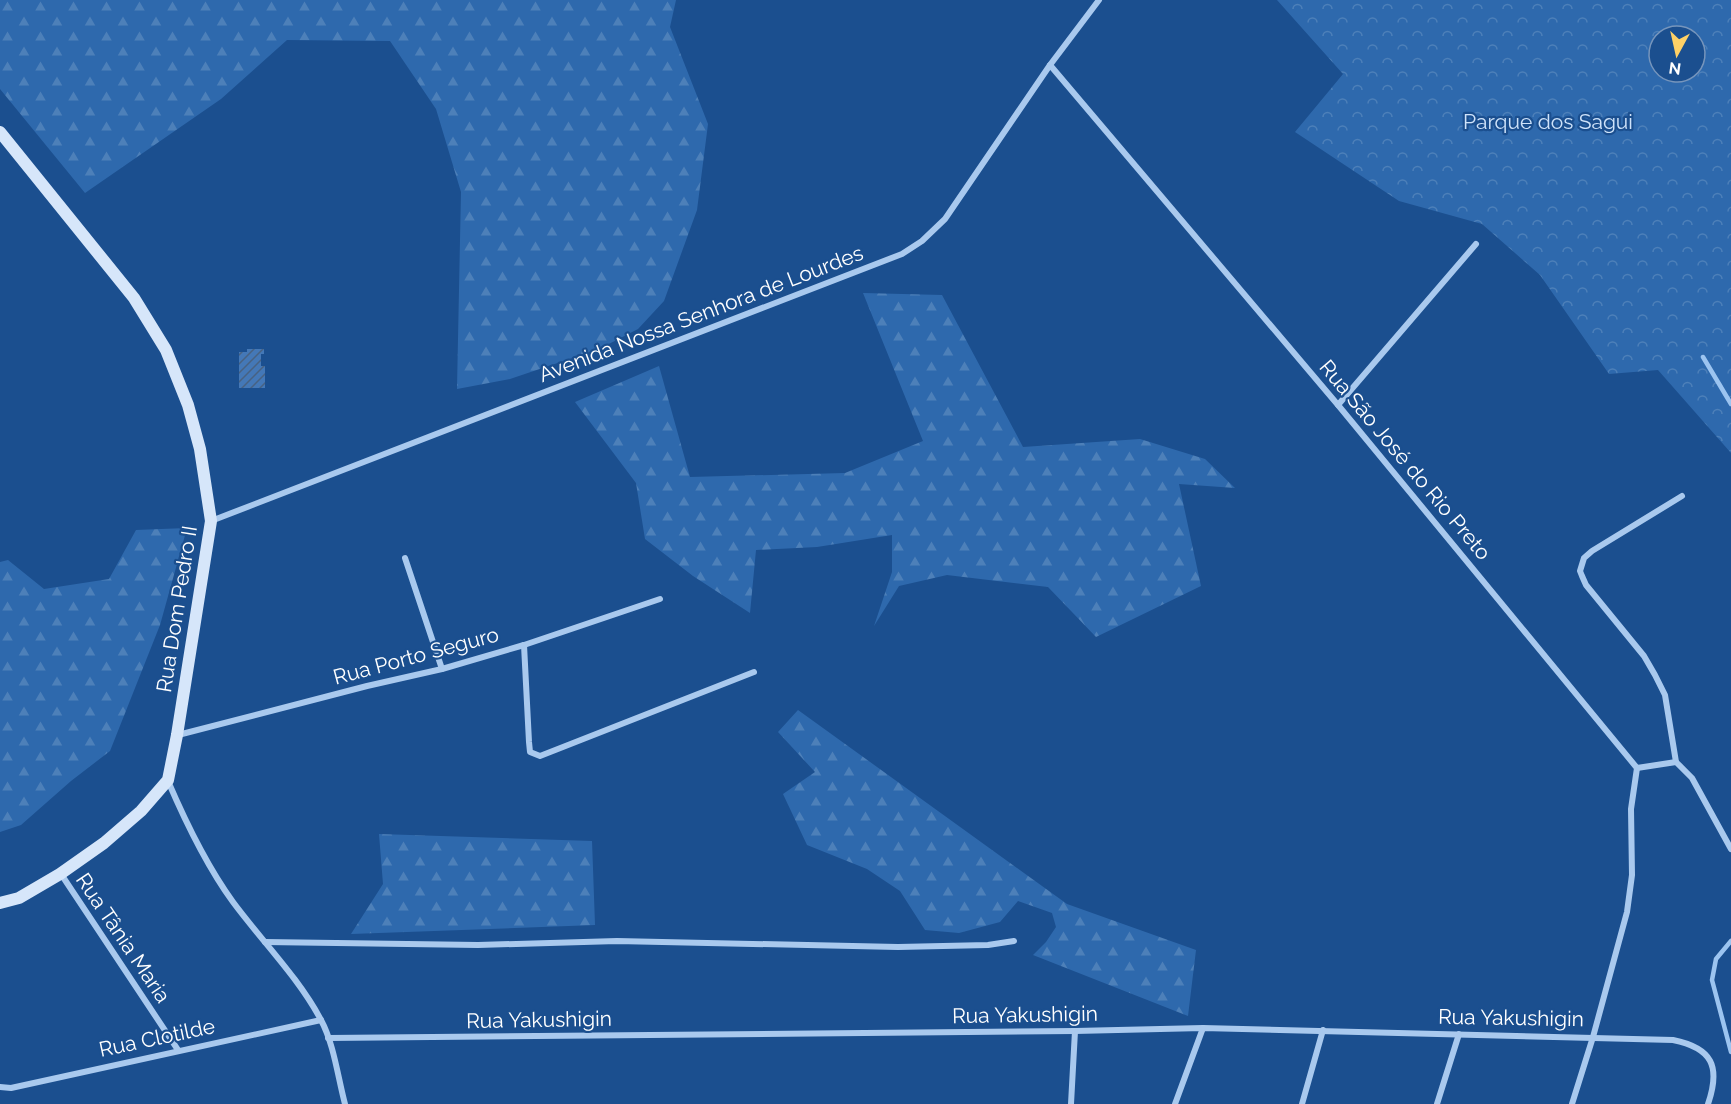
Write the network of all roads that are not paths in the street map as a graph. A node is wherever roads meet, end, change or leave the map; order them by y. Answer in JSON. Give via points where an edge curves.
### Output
{"nodes":[{"id":1,"x":1099,"y":0,"type":"edge"},
{"id":2,"x":1050,"y":65,"type":"junction"},
{"id":3,"x":0,"y":132,"type":"edge"},
{"id":4,"x":1476,"y":244,"type":"dead end"},
{"id":5,"x":1338,"y":405,"type":"junction"},
{"id":6,"x":1682,"y":496,"type":"dead end"},
{"id":7,"x":211,"y":521,"type":"junction"},
{"id":8,"x":405,"y":558,"type":"dead end"},
{"id":9,"x":660,"y":599,"type":"dead end"},
{"id":10,"x":524,"y":645,"type":"junction"},
{"id":11,"x":442,"y":669,"type":"junction"},
{"id":12,"x":754,"y":672,"type":"dead end"},
{"id":13,"x":177,"y":735,"type":"junction"},
{"id":14,"x":1676,"y":762,"type":"junction"},
{"id":15,"x":1637,"y":768,"type":"junction"},
{"id":16,"x":168,"y":780,"type":"junction"},
{"id":17,"x":1731,"y":849,"type":"edge"},
{"id":18,"x":60,"y":873,"type":"junction"},
{"id":19,"x":0,"y":903,"type":"edge"},
{"id":20,"x":1014,"y":941,"type":"dead end"},
{"id":21,"x":265,"y":942,"type":"junction"},
{"id":22,"x":321,"y":1020,"type":"junction"},
{"id":23,"x":1203,"y":1028,"type":"junction"},
{"id":24,"x":1323,"y":1030,"type":"junction"},
{"id":25,"x":1075,"y":1031,"type":"junction"},
{"id":26,"x":1459,"y":1034,"type":"junction"},
{"id":27,"x":1593,"y":1037,"type":"junction"},
{"id":28,"x":328,"y":1038,"type":"junction"},
{"id":29,"x":178,"y":1050,"type":"junction"},
{"id":30,"x":0,"y":1087,"type":"edge"},
{"id":31,"x":345,"y":1104,"type":"edge"},
{"id":32,"x":1071,"y":1104,"type":"edge"},
{"id":33,"x":1176,"y":1104,"type":"edge"},
{"id":34,"x":1302,"y":1104,"type":"edge"},
{"id":35,"x":1437,"y":1104,"type":"edge"},
{"id":36,"x":1572,"y":1104,"type":"edge"},
{"id":37,"x":1708,"y":1104,"type":"edge"}],
"edges":[{"from":1,"to":2,"type":"street","name":"Avenida Nossa Senhora de Lourdes"},
{"from":2,"to":5,"type":"street","name":"Rua São José do Rio Preto"},
{"from":2,"to":7,"type":"street","name":"Avenida Nossa Senhora de Lourdes","via":[[945,219],[902,254]]},
{"from":3,"to":7,"type":"street","name":"Rua Dom Pedro II","via":[[134,298],[166,350],[197,438]]},
{"from":4,"to":5,"type":"street"},
{"from":5,"to":15,"type":"street","name":"Rua São José do Rio Preto"},
{"from":6,"to":14,"type":"street","via":[[1592,551],[1584,558],[1580,571],[1586,585],[1655,675],[1665,695]]},
{"from":7,"to":13,"type":"street","name":"Rua Dom Pedro II"},
{"from":8,"to":11,"type":"street"},
{"from":9,"to":10,"type":"street","name":"Rua Porto Seguro"},
{"from":10,"to":11,"type":"street","name":"Rua Porto Seguro"},
{"from":10,"to":12,"type":"street","via":[[529,742],[534,755],[546,754]]},
{"from":11,"to":13,"type":"street","name":"Rua Porto Seguro"},
{"from":13,"to":16,"type":"street","name":"Rua Dom Pedro II"},
{"from":14,"to":15,"type":"street"},
{"from":14,"to":17,"type":"street","via":[[1692,778]]},
{"from":15,"to":27,"type":"street","via":[[1631,809],[1632,875],[1627,912]]},
{"from":16,"to":18,"type":"street","via":[[141,811],[104,843]]},
{"from":16,"to":21,"type":"street","via":[[188,829],[232,900]]},
{"from":18,"to":19,"type":"street","via":[[19,898]]},
{"from":18,"to":29,"type":"street","name":"Rua Tânia Maria"},
{"from":20,"to":21,"type":"street","via":[[898,947],[617,941],[478,945]]},
{"from":21,"to":22,"type":"street"},
{"from":22,"to":28,"type":"street"},
{"from":22,"to":29,"type":"street","name":"Rua Clotilde"},
{"from":23,"to":24,"type":"street","name":"Rua Yakushigin"},
{"from":23,"to":25,"type":"street","name":"Rua Yakushigin"},
{"from":23,"to":33,"type":"street"},
{"from":24,"to":26,"type":"street","name":"Rua Yakushigin"},
{"from":24,"to":34,"type":"street"},
{"from":25,"to":28,"type":"street","name":"Rua Yakushigin"},
{"from":25,"to":32,"type":"street"},
{"from":26,"to":27,"type":"street","name":"Rua Yakushigin"},
{"from":26,"to":35,"type":"street"},
{"from":27,"to":36,"type":"street"},
{"from":27,"to":37,"type":"street","name":"Rua Yakushigin","via":[[1673,1040],[1702,1050],[1713,1064]]},
{"from":28,"to":31,"type":"street"},
{"from":29,"to":30,"type":"street","name":"Rua Clotilde","via":[[11,1088]]}]}
